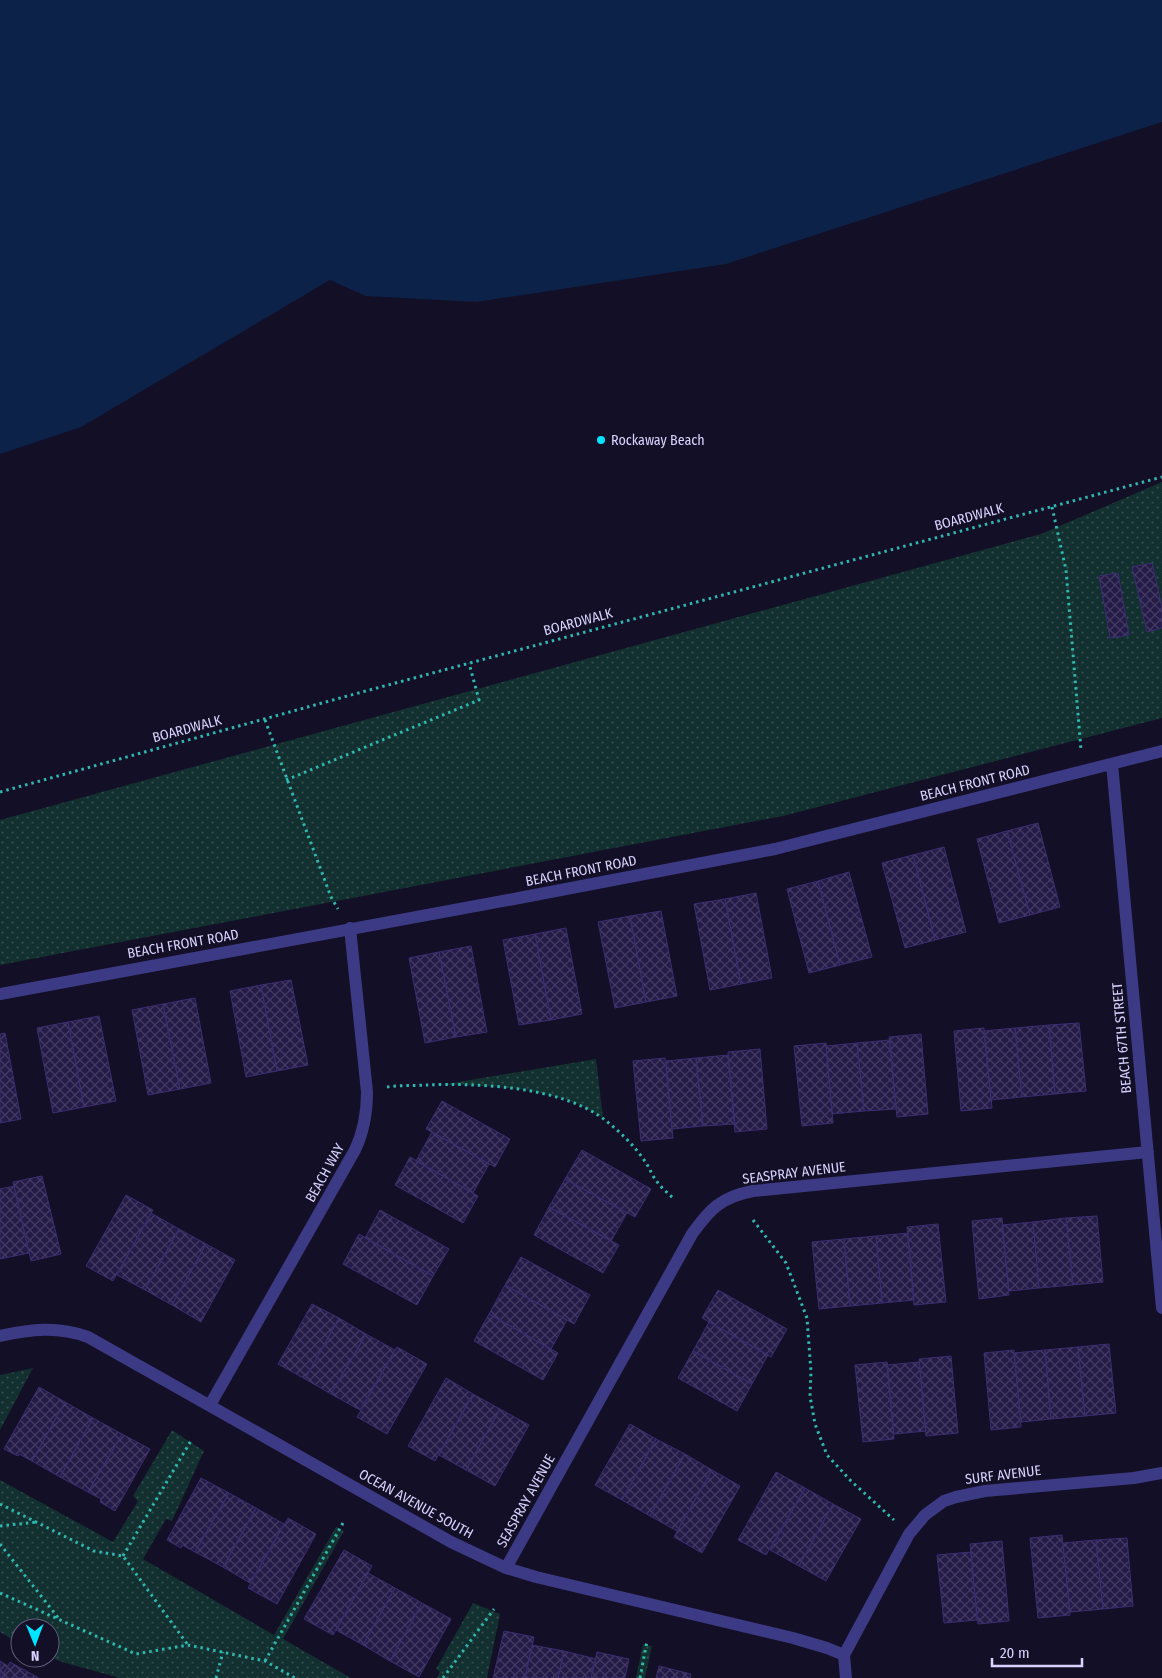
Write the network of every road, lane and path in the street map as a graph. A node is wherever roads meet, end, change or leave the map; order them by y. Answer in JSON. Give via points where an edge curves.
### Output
{"nodes":[{"id":1,"x":1162,"y":477,"type":"edge"},
{"id":2,"x":1052,"y":507,"type":"junction"},
{"id":3,"x":469,"y":663,"type":"junction"},
{"id":4,"x":265,"y":720,"type":"junction"},
{"id":5,"x":1162,"y":751,"type":"edge"},
{"id":6,"x":1112,"y":764,"type":"junction"},
{"id":7,"x":1077,"y":773,"type":"junction"},
{"id":8,"x":286,"y":780,"type":"junction"},
{"id":9,"x":0,"y":792,"type":"edge"},
{"id":10,"x":350,"y":928,"type":"junction"},
{"id":11,"x":0,"y":994,"type":"edge"},
{"id":12,"x":367,"y":1092,"type":"junction"},
{"id":13,"x":1148,"y":1152,"type":"junction"},
{"id":14,"x":674,"y":1199,"type":"dead end"},
{"id":15,"x":753,"y":1220,"type":"dead end"},
{"id":16,"x":1162,"y":1308,"type":"edge"},
{"id":17,"x":0,"y":1336,"type":"edge"},
{"id":18,"x":210,"y":1406,"type":"junction"},
{"id":19,"x":192,"y":1439,"type":"dead end"},
{"id":20,"x":1162,"y":1474,"type":"edge"},
{"id":21,"x":0,"y":1504,"type":"edge"},
{"id":22,"x":37,"y":1522,"type":"junction"},
{"id":23,"x":343,"y":1523,"type":"dead end"},
{"id":24,"x":0,"y":1526,"type":"edge"},
{"id":25,"x":909,"y":1534,"type":"junction"},
{"id":26,"x":0,"y":1544,"type":"edge"},
{"id":27,"x":123,"y":1556,"type":"junction"},
{"id":28,"x":506,"y":1568,"type":"junction"},
{"id":29,"x":0,"y":1593,"type":"edge"},
{"id":30,"x":494,"y":1609,"type":"dead end"},
{"id":31,"x":56,"y":1618,"type":"edge"},
{"id":32,"x":58,"y":1618,"type":"edge"},
{"id":33,"x":60,"y":1620,"type":"edge"},
{"id":34,"x":647,"y":1641,"type":"dead end"},
{"id":35,"x":188,"y":1645,"type":"junction"},
{"id":36,"x":223,"y":1652,"type":"junction"},
{"id":37,"x":844,"y":1655,"type":"junction"},
{"id":38,"x":265,"y":1661,"type":"junction"},
{"id":39,"x":216,"y":1678,"type":"edge"},
{"id":40,"x":295,"y":1678,"type":"edge"},
{"id":41,"x":443,"y":1678,"type":"edge"},
{"id":42,"x":640,"y":1678,"type":"edge"},
{"id":43,"x":846,"y":1678,"type":"edge"}],
"edges":[{"from":1,"to":2,"type":"path","name":"BOARDWALK"},
{"from":2,"to":3,"type":"path","name":"BOARDWALK"},
{"from":2,"to":7,"type":"path","via":[[1066,570],[1081,746]]},
{"from":3,"to":4,"type":"path","name":"BOARDWALK"},
{"from":3,"to":8,"type":"path","via":[[479,700]]},
{"from":4,"to":8,"type":"path"},
{"from":4,"to":9,"type":"path","name":"BOARDWALK"},
{"from":5,"to":6,"type":"street","name":"BEACH FRONT ROAD"},
{"from":6,"to":7,"type":"street","name":"BEACH FRONT ROAD"},
{"from":6,"to":13,"type":"street","name":"BEACH 67TH STREET"},
{"from":7,"to":10,"type":"street","name":"BEACH FRONT ROAD","via":[[767,850]]},
{"from":8,"to":10,"type":"path","via":[[331,897]]},
{"from":10,"to":11,"type":"street","name":"BEACH FRONT ROAD"},
{"from":10,"to":12,"type":"street","name":"BEACH WAY"},
{"from":12,"to":14,"type":"path","via":[[390,1087],[480,1085],[518,1089],[580,1105],[603,1118],[624,1137],[644,1159],[656,1182]]},
{"from":12,"to":18,"type":"street","name":"BEACH WAY","via":[[364,1128],[355,1150]]},
{"from":13,"to":16,"type":"street","name":"BEACH 67TH STREET"},
{"from":13,"to":28,"type":"street","name":"SEASPRAY AVENUE","via":[[753,1191],[728,1197],[717,1204],[689,1240]]},
{"from":15,"to":25,"type":"path","via":[[786,1263],[807,1318],[814,1424],[827,1455]]},
{"from":17,"to":18,"type":"street","name":"OCEAN AVENUE SOUTH","via":[[39,1329],[75,1332]]},
{"from":18,"to":28,"type":"street","name":"OCEAN AVENUE SOUTH","via":[[451,1542]]},
{"from":19,"to":27,"type":"path"},
{"from":20,"to":25,"type":"street","name":"SURF AVENUE","via":[[956,1496],[934,1507]]},
{"from":21,"to":22,"type":"path"},
{"from":22,"to":24,"type":"path"},
{"from":22,"to":27,"type":"path","via":[[94,1551]]},
{"from":23,"to":38,"type":"path"},
{"from":25,"to":37,"type":"street","name":"SURF AVENUE"},
{"from":26,"to":32,"type":"path"},
{"from":27,"to":35,"type":"path"},
{"from":28,"to":37,"type":"street","name":"OCEAN AVENUE SOUTH","via":[[552,1582],[793,1638]]},
{"from":29,"to":31,"type":"path"},
{"from":30,"to":41,"type":"path"},
{"from":33,"to":35,"type":"path","via":[[136,1654]]},
{"from":34,"to":42,"type":"path"},
{"from":35,"to":36,"type":"path"},
{"from":36,"to":38,"type":"path"},
{"from":36,"to":39,"type":"path"},
{"from":37,"to":43,"type":"street"},
{"from":38,"to":40,"type":"path"}]}
